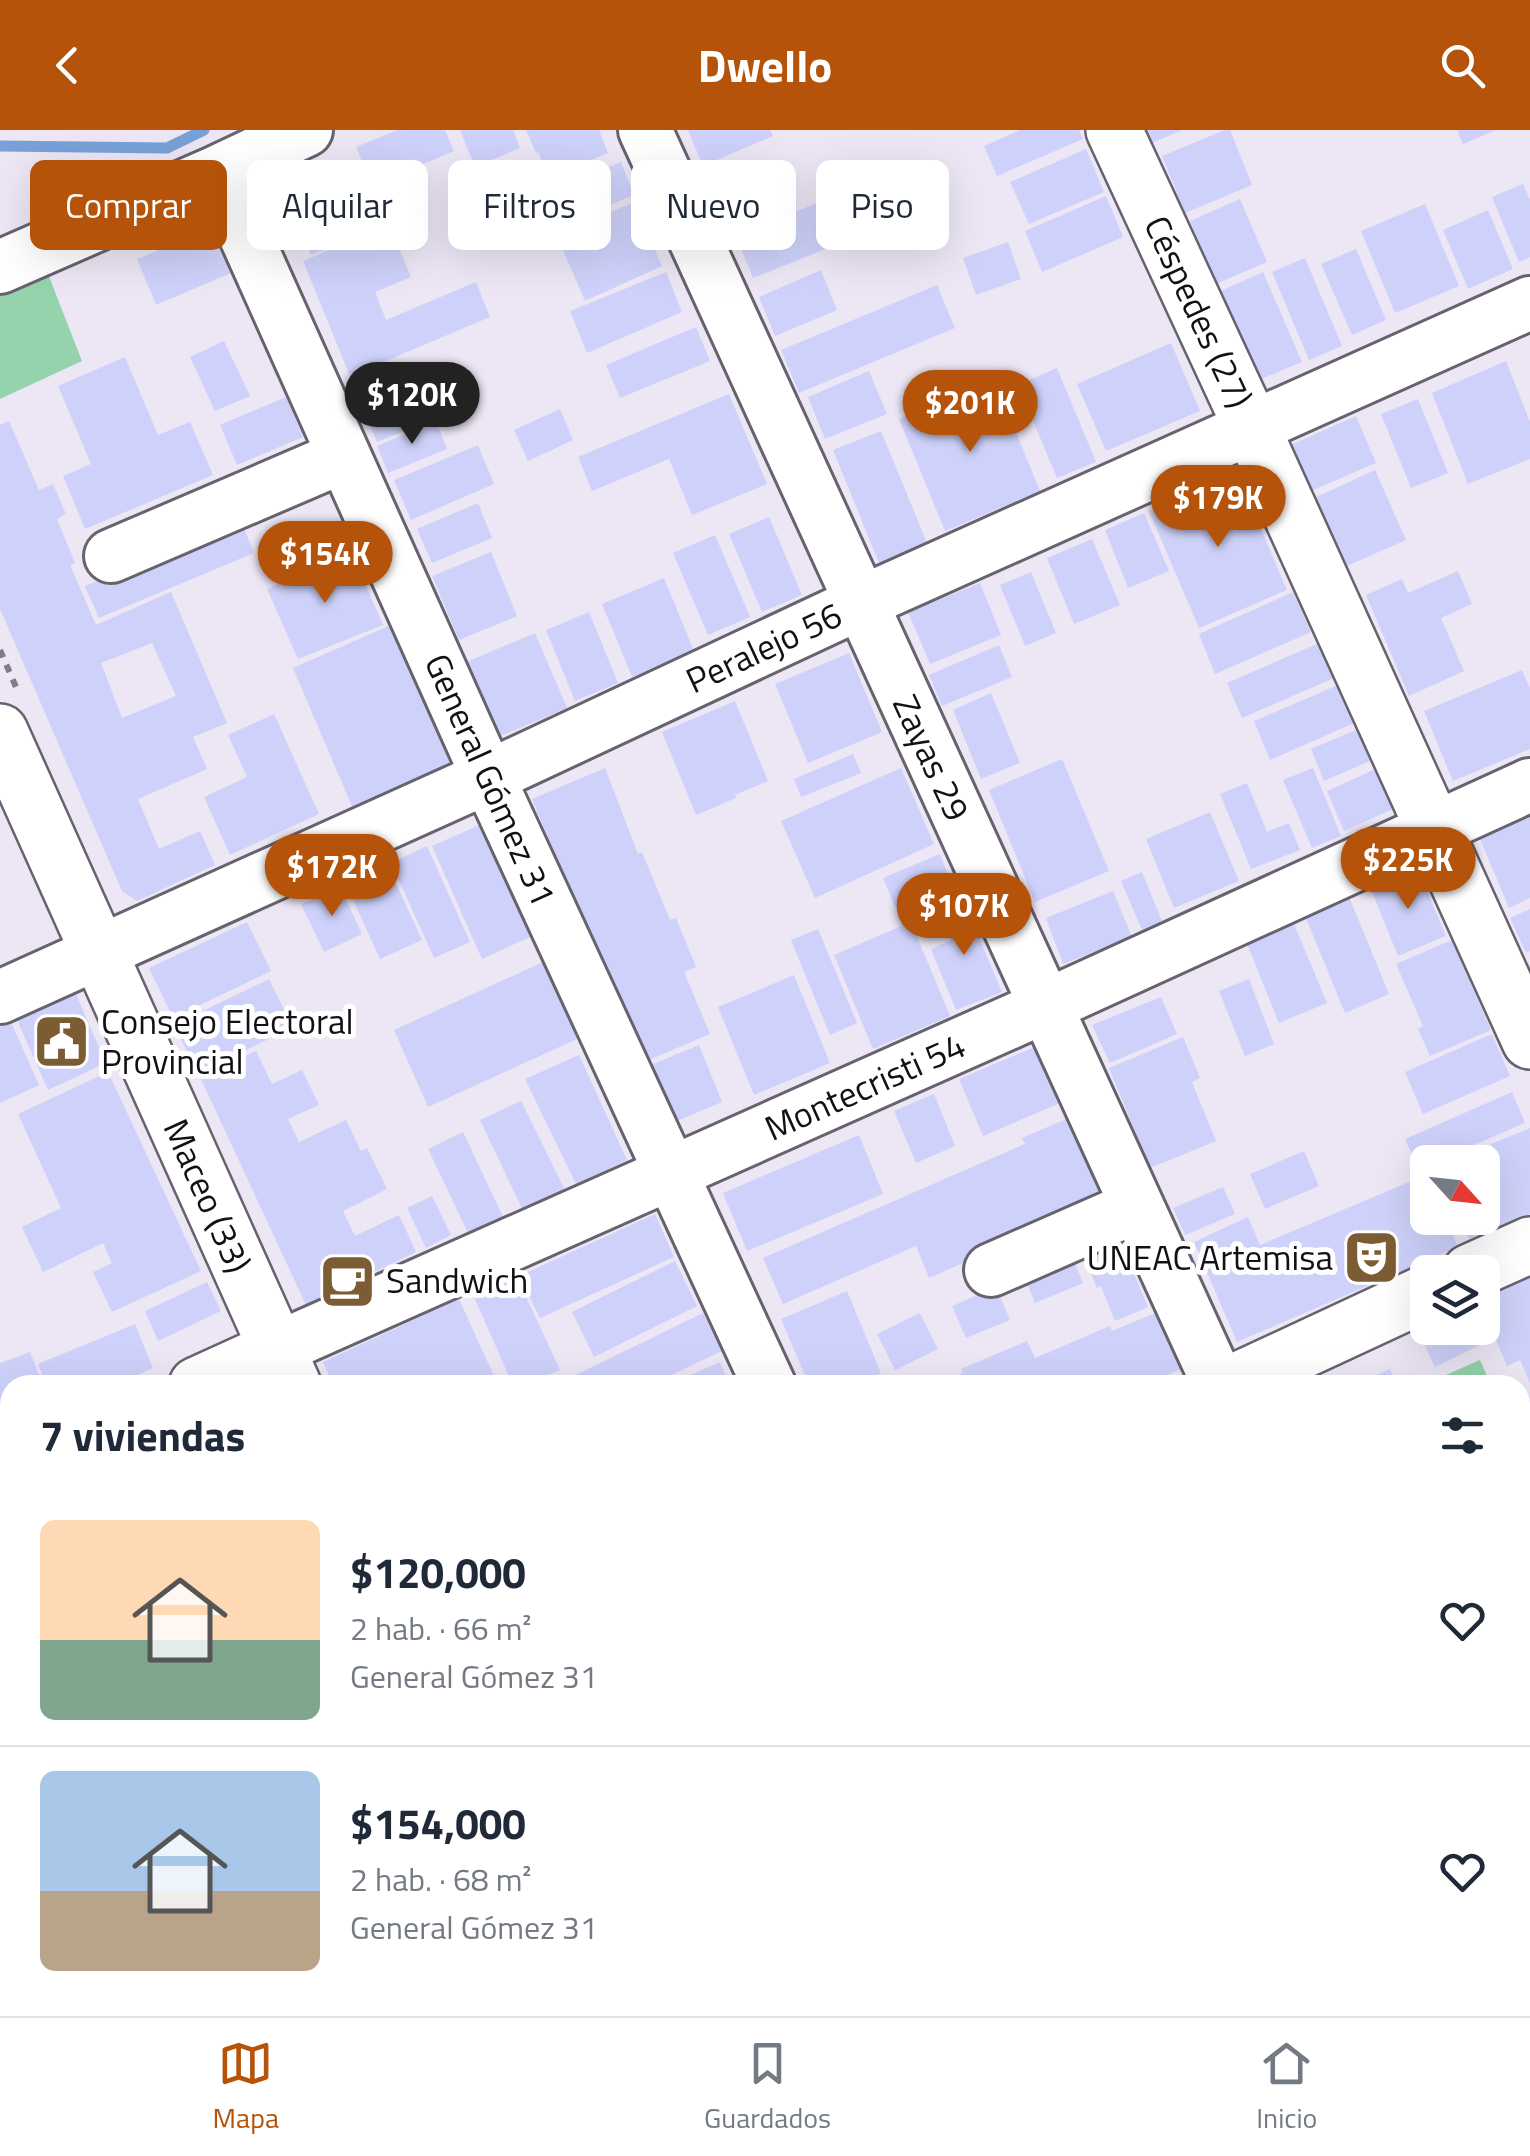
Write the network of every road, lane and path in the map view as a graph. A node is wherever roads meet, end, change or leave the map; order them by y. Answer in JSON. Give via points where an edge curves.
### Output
{"nodes":[{"id":1,"x":306,"y":130,"type":"edge"},
{"id":2,"x":645,"y":130,"type":"edge"},
{"id":3,"x":1114,"y":130,"type":"edge"},
{"id":4,"x":227,"y":167,"type":"edge"},
{"id":5,"x":227,"y":194,"type":"edge"},
{"id":6,"x":39,"y":250,"type":"edge"},
{"id":7,"x":0,"y":267,"type":"edge"},
{"id":8,"x":1530,"y":303,"type":"edge"},
{"id":9,"x":1252,"y":428,"type":"junction"},
{"id":10,"x":344,"y":456,"type":"junction"},
{"id":11,"x":111,"y":556,"type":"dead end"},
{"id":12,"x":860,"y":603,"type":"junction"},
{"id":13,"x":0,"y":732,"type":"edge"},
{"id":14,"x":488,"y":777,"type":"junction"},
{"id":15,"x":1530,"y":785,"type":"edge"},
{"id":16,"x":1434,"y":828,"type":"junction"},
{"id":17,"x":98,"y":954,"type":"junction"},
{"id":18,"x":0,"y":997,"type":"edge"},
{"id":19,"x":1044,"y":1005,"type":"junction"},
{"id":20,"x":1530,"y":1041,"type":"edge"},
{"id":21,"x":670,"y":1175,"type":"junction"},
{"id":22,"x":1137,"y":1206,"type":"junction"},
{"id":23,"x":1530,"y":1244,"type":"edge"},
{"id":24,"x":1500,"y":1258,"type":"edge"},
{"id":25,"x":991,"y":1270,"type":"dead end"},
{"id":26,"x":1410,"y":1300,"type":"edge"},
{"id":27,"x":284,"y":1367,"type":"edge"},
{"id":28,"x":246,"y":1375,"type":"edge"},
{"id":29,"x":763,"y":1375,"type":"edge"},
{"id":30,"x":1214,"y":1375,"type":"edge"},
{"id":31,"x":1250,"y":1375,"type":"edge"}],
"edges":[{"from":1,"to":4,"type":"street"},
{"from":2,"to":12,"type":"street","name":"Zayas 29"},
{"from":3,"to":9,"type":"main road","name":"Céspedes (27)"},
{"from":5,"to":10,"type":"street","name":"General Gómez 31"},
{"from":6,"to":7,"type":"street"},
{"from":8,"to":9,"type":"street","name":"Peralejo 56"},
{"from":9,"to":12,"type":"street","name":"Peralejo 56"},
{"from":9,"to":16,"type":"main road","name":"Céspedes (27)"},
{"from":10,"to":11,"type":"street"},
{"from":10,"to":14,"type":"street","name":"General Gómez 31"},
{"from":12,"to":14,"type":"street","name":"Peralejo 56"},
{"from":12,"to":19,"type":"street","name":"Zayas 29"},
{"from":13,"to":17,"type":"main road","name":"Maceo (33)"},
{"from":14,"to":17,"type":"street","name":"Peralejo 56"},
{"from":14,"to":21,"type":"street","name":"General Gómez 31"},
{"from":15,"to":16,"type":"street","name":"Montecristi 54"},
{"from":16,"to":19,"type":"street","name":"Montecristi 54"},
{"from":16,"to":20,"type":"main road","name":"Céspedes (27)"},
{"from":17,"to":18,"type":"street","name":"Peralejo 56"},
{"from":17,"to":27,"type":"main road","name":"Maceo (33)"},
{"from":19,"to":21,"type":"street","name":"Montecristi 54"},
{"from":19,"to":22,"type":"street","name":"Zayas 29"},
{"from":21,"to":27,"type":"street","name":"Montecristi 54"},
{"from":21,"to":29,"type":"street","name":"General Gómez 31"},
{"from":22,"to":25,"type":"street"},
{"from":22,"to":30,"type":"street","name":"Zayas 29"},
{"from":23,"to":24,"type":"main road"},
{"from":26,"to":31,"type":"main road"},
{"from":27,"to":28,"type":"main road","name":"Montecristi 54"}]}
